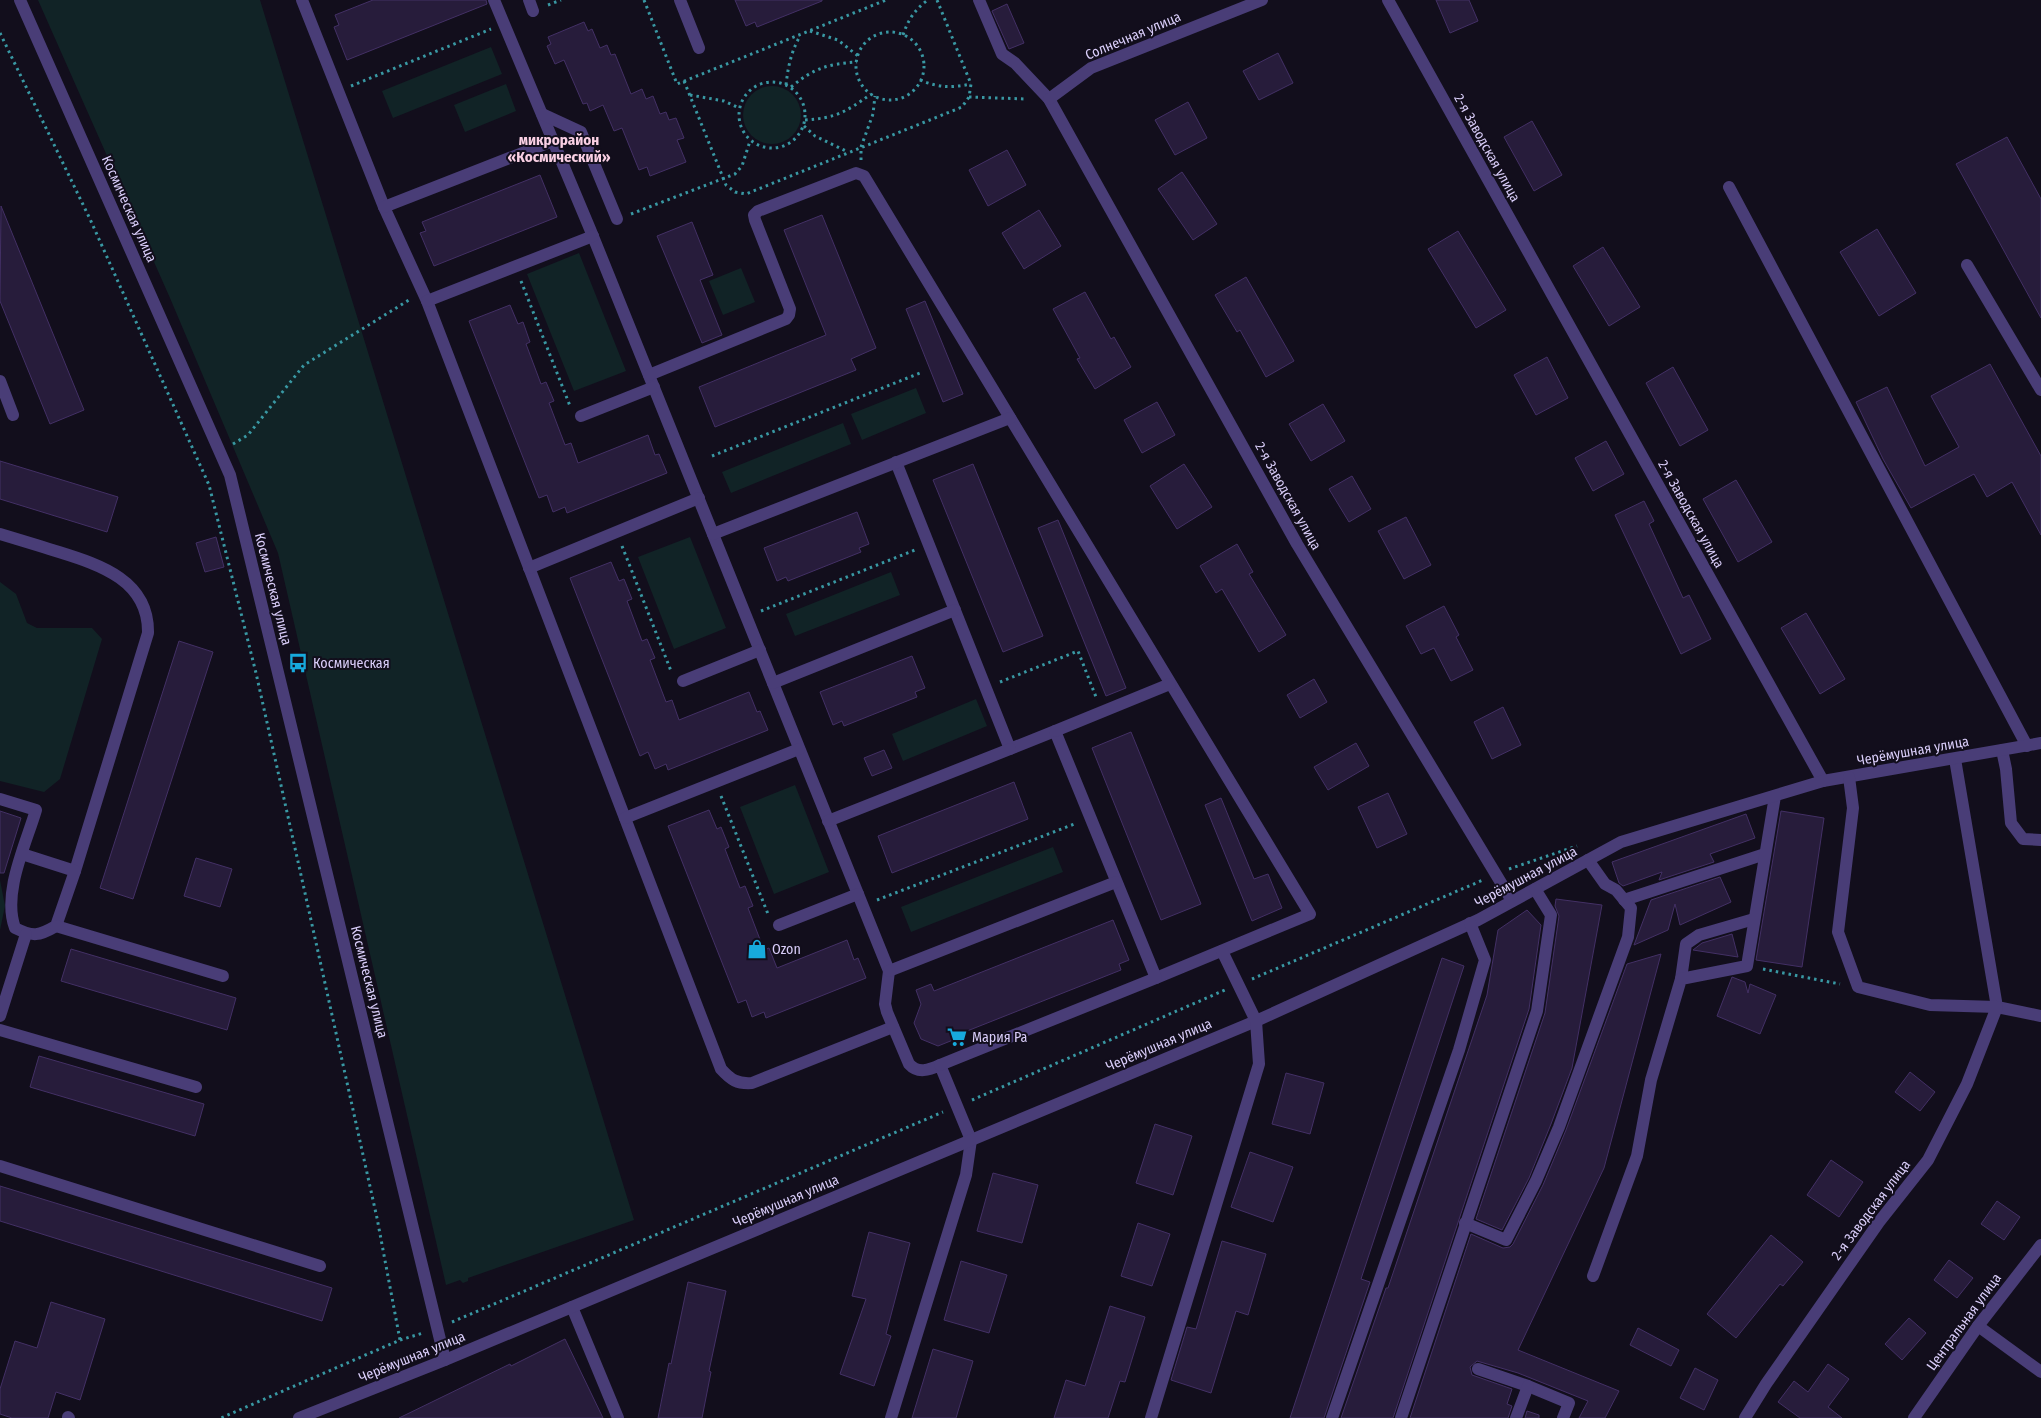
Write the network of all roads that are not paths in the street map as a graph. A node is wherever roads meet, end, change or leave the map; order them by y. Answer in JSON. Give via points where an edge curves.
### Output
{"nodes":[{"id":1,"x":20,"y":0,"type":"edge"},
{"id":2,"x":494,"y":0,"type":"edge"},
{"id":3,"x":680,"y":0,"type":"edge"},
{"id":4,"x":979,"y":0,"type":"edge"},
{"id":5,"x":1388,"y":0,"type":"edge"},
{"id":6,"x":306,"y":1,"type":"edge"},
{"id":7,"x":1256,"y":1,"type":"edge"},
{"id":8,"x":699,"y":48,"type":"dead end"},
{"id":9,"x":1049,"y":100,"type":"junction"},
{"id":10,"x":542,"y":114,"type":"junction"},
{"id":11,"x":553,"y":141,"type":"junction"},
{"id":12,"x":1728,"y":187,"type":"dead end"},
{"id":13,"x":384,"y":207,"type":"junction"},
{"id":14,"x":617,"y":219,"type":"road end"},
{"id":15,"x":593,"y":236,"type":"junction"},
{"id":16,"x":1967,"y":265,"type":"dead end"},
{"id":17,"x":425,"y":296,"type":"junction"},
{"id":18,"x":649,"y":375,"type":"junction"},
{"id":19,"x":0,"y":382,"type":"edge"},
{"id":20,"x":654,"y":387,"type":"junction"},
{"id":21,"x":2041,"y":390,"type":"edge"},
{"id":22,"x":13,"y":415,"type":"dead end"},
{"id":23,"x":581,"y":416,"type":"road end"},
{"id":24,"x":1010,"y":418,"type":"junction"},
{"id":25,"x":896,"y":462,"type":"junction"},
{"id":26,"x":699,"y":498,"type":"junction"},
{"id":27,"x":0,"y":534,"type":"edge"},
{"id":28,"x":713,"y":534,"type":"junction"},
{"id":29,"x":529,"y":568,"type":"junction"},
{"id":30,"x":955,"y":610,"type":"junction"},
{"id":31,"x":760,"y":650,"type":"junction"},
{"id":32,"x":684,"y":680,"type":"road end"},
{"id":33,"x":773,"y":682,"type":"junction"},
{"id":34,"x":1170,"y":684,"type":"junction"},
{"id":35,"x":1055,"y":731,"type":"junction"},
{"id":36,"x":2041,"y":743,"type":"edge"},
{"id":37,"x":2027,"y":746,"type":"junction"},
{"id":38,"x":799,"y":749,"type":"junction"},
{"id":39,"x":1010,"y":749,"type":"junction"},
{"id":40,"x":2002,"y":750,"type":"junction"},
{"id":41,"x":1955,"y":759,"type":"junction"},
{"id":42,"x":1849,"y":777,"type":"junction"},
{"id":43,"x":1823,"y":781,"type":"junction"},
{"id":44,"x":1775,"y":796,"type":"junction"},
{"id":45,"x":0,"y":799,"type":"edge"},
{"id":46,"x":625,"y":818,"type":"junction"},
{"id":47,"x":828,"y":820,"type":"junction"},
{"id":48,"x":2041,"y":840,"type":"edge"},
{"id":49,"x":22,"y":854,"type":"junction"},
{"id":50,"x":1765,"y":854,"type":"junction"},
{"id":51,"x":1588,"y":860,"type":"junction"},
{"id":52,"x":75,"y":871,"type":"junction"},
{"id":53,"x":1116,"y":882,"type":"junction"},
{"id":54,"x":1535,"y":889,"type":"junction"},
{"id":55,"x":860,"y":900,"type":"junction"},
{"id":56,"x":1624,"y":900,"type":"junction"},
{"id":57,"x":1512,"y":901,"type":"junction"},
{"id":58,"x":1754,"y":919,"type":"junction"},
{"id":59,"x":1470,"y":923,"type":"junction"},
{"id":60,"x":780,"y":925,"type":"road end"},
{"id":61,"x":56,"y":926,"type":"junction"},
{"id":62,"x":26,"y":934,"type":"junction"},
{"id":63,"x":1222,"y":951,"type":"junction"},
{"id":64,"x":889,"y":971,"type":"junction"},
{"id":65,"x":223,"y":976,"type":"dead end"},
{"id":66,"x":1156,"y":978,"type":"junction"},
{"id":67,"x":1681,"y":979,"type":"junction"},
{"id":68,"x":1997,"y":1007,"type":"junction"},
{"id":69,"x":0,"y":1016,"type":"edge"},
{"id":70,"x":2041,"y":1016,"type":"edge"},
{"id":71,"x":1256,"y":1021,"type":"junction"},
{"id":72,"x":893,"y":1027,"type":"junction"},
{"id":73,"x":0,"y":1030,"type":"edge"},
{"id":74,"x":940,"y":1065,"type":"junction"},
{"id":75,"x":196,"y":1087,"type":"dead end"},
{"id":76,"x":971,"y":1140,"type":"junction"},
{"id":77,"x":0,"y":1166,"type":"edge"},
{"id":78,"x":1466,"y":1223,"type":"junction"},
{"id":79,"x":2041,"y":1245,"type":"edge"},
{"id":80,"x":320,"y":1266,"type":"dead end"},
{"id":81,"x":1593,"y":1276,"type":"dead end"},
{"id":82,"x":572,"y":1307,"type":"junction"},
{"id":83,"x":1978,"y":1326,"type":"junction"},
{"id":84,"x":444,"y":1360,"type":"junction"},
{"id":85,"x":1478,"y":1369,"type":"dead end"},
{"id":86,"x":2041,"y":1372,"type":"edge"},
{"id":87,"x":1528,"y":1386,"type":"junction"},
{"id":88,"x":299,"y":1418,"type":"edge"},
{"id":89,"x":618,"y":1418,"type":"edge"},
{"id":90,"x":891,"y":1418,"type":"edge"},
{"id":91,"x":1151,"y":1418,"type":"edge"},
{"id":92,"x":1332,"y":1418,"type":"edge"},
{"id":93,"x":1401,"y":1418,"type":"edge"},
{"id":94,"x":1516,"y":1418,"type":"edge"},
{"id":95,"x":1563,"y":1418,"type":"edge"},
{"id":96,"x":1745,"y":1418,"type":"edge"},
{"id":97,"x":1914,"y":1418,"type":"edge"}],
"edges":[{"from":1,"to":84,"type":"street","name":"Космическая улица","via":[[230,475]]},
{"from":2,"to":10,"type":"street"},
{"from":3,"to":8,"type":"street"},
{"from":4,"to":9,"type":"street","name":"2-я Заводская улица","via":[[1002,54]]},
{"from":5,"to":43,"type":"street","name":"2-я Заводская улица"},
{"from":6,"to":13,"type":"street"},
{"from":7,"to":9,"type":"street","name":"Солнечная улица","via":[[1091,68]]},
{"from":9,"to":57,"type":"street","name":"2-я Заводская улица","via":[[1297,544]]},
{"from":10,"to":11,"type":"street"},
{"from":10,"to":14,"type":"street","via":[[581,132]]},
{"from":11,"to":13,"type":"street"},
{"from":11,"to":15,"type":"street"},
{"from":12,"to":37,"type":"street"},
{"from":13,"to":17,"type":"street"},
{"from":15,"to":17,"type":"street"},
{"from":15,"to":18,"type":"street"},
{"from":16,"to":21,"type":"street"},
{"from":17,"to":29,"type":"street"},
{"from":18,"to":20,"type":"street"},
{"from":18,"to":24,"type":"street","via":[[786,319],[790,309],[754,215],[856,173],[864,176]]},
{"from":19,"to":22,"type":"street"},
{"from":20,"to":23,"type":"street"},
{"from":20,"to":26,"type":"street"},
{"from":24,"to":25,"type":"street"},
{"from":24,"to":34,"type":"street"},
{"from":25,"to":28,"type":"street"},
{"from":25,"to":30,"type":"street"},
{"from":26,"to":28,"type":"street"},
{"from":26,"to":29,"type":"street"},
{"from":27,"to":52,"type":"street","via":[[98,564],[133,589],[148,620],[148,633]]},
{"from":28,"to":31,"type":"street"},
{"from":29,"to":46,"type":"street"},
{"from":30,"to":33,"type":"street"},
{"from":30,"to":39,"type":"street"},
{"from":31,"to":32,"type":"street"},
{"from":31,"to":33,"type":"street"},
{"from":33,"to":38,"type":"street"},
{"from":34,"to":35,"type":"street"},
{"from":34,"to":63,"type":"street","via":[[1310,914]]},
{"from":35,"to":39,"type":"street"},
{"from":35,"to":53,"type":"street"},
{"from":36,"to":37,"type":"street","name":"Черёмушная улица"},
{"from":37,"to":40,"type":"street","name":"Черёмушная улица"},
{"from":38,"to":46,"type":"street"},
{"from":38,"to":47,"type":"street"},
{"from":39,"to":47,"type":"street"},
{"from":40,"to":41,"type":"street","name":"Черёмушная улица"},
{"from":40,"to":48,"type":"street","via":[[2011,823],[2023,839]]},
{"from":41,"to":42,"type":"street","name":"Черёмушная улица"},
{"from":41,"to":68,"type":"street"},
{"from":42,"to":43,"type":"street","name":"Черёмушная улица"},
{"from":42,"to":68,"type":"street","via":[[1854,808],[1838,932],[1858,987],[1930,1005]]},
{"from":43,"to":44,"type":"street","name":"Черёмушная улица"},
{"from":44,"to":50,"type":"street"},
{"from":44,"to":51,"type":"street","name":"Черёмушная улица","via":[[1621,842]]},
{"from":45,"to":49,"type":"street","via":[[36,810]]},
{"from":46,"to":72,"type":"street","via":[[721,1069],[730,1079],[740,1084],[752,1083]]},
{"from":47,"to":55,"type":"street"},
{"from":49,"to":52,"type":"street"},
{"from":49,"to":62,"type":"street","via":[[13,885],[10,915],[16,928]]},
{"from":50,"to":56,"type":"street"},
{"from":50,"to":58,"type":"street"},
{"from":51,"to":54,"type":"street","name":"Черёмушная улица"},
{"from":51,"to":56,"type":"street","via":[[1605,884]]},
{"from":52,"to":61,"type":"street"},
{"from":53,"to":64,"type":"street"},
{"from":53,"to":66,"type":"street"},
{"from":54,"to":57,"type":"street","name":"Черёмушная улица"},
{"from":54,"to":78,"type":"street","via":[[1551,915],[1536,1011]]},
{"from":55,"to":60,"type":"street"},
{"from":55,"to":64,"type":"street"},
{"from":56,"to":78,"type":"street","via":[[1631,908],[1628,937],[1536,1181],[1506,1240]]},
{"from":57,"to":59,"type":"street","name":"Черёмушная улица"},
{"from":58,"to":67,"type":"street","via":[[1699,934],[1686,944]]},
{"from":58,"to":67,"type":"street","via":[[1747,966]]},
{"from":59,"to":71,"type":"street","name":"Черёмушная улица"},
{"from":59,"to":92,"type":"street","via":[[1485,960],[1459,1050]]},
{"from":61,"to":62,"type":"street","via":[[41,934]]},
{"from":61,"to":65,"type":"street"},
{"from":62,"to":69,"type":"street"},
{"from":63,"to":66,"type":"street"},
{"from":63,"to":71,"type":"street"},
{"from":64,"to":72,"type":"street","via":[[885,1004]]},
{"from":66,"to":74,"type":"street"},
{"from":67,"to":81,"type":"street","via":[[1651,1080],[1636,1156]]},
{"from":68,"to":70,"type":"street"},
{"from":68,"to":96,"type":"street","name":"2-я Заводская улица","via":[[1967,1084],[1928,1160],[1878,1222]]},
{"from":71,"to":76,"type":"street","name":"Черёмушная улица"},
{"from":71,"to":91,"type":"street","via":[[1259,1064]]},
{"from":72,"to":74,"type":"street","via":[[913,1069],[927,1070]]},
{"from":73,"to":75,"type":"street"},
{"from":74,"to":76,"type":"street"},
{"from":76,"to":82,"type":"street","name":"Черёмушная улица"},
{"from":76,"to":90,"type":"street","via":[[966,1174]]},
{"from":77,"to":80,"type":"street"},
{"from":78,"to":93,"type":"street"},
{"from":79,"to":83,"type":"street","name":"Центральная улица"},
{"from":82,"to":84,"type":"street","name":"Черёмушная улица"},
{"from":82,"to":89,"type":"street"},
{"from":83,"to":86,"type":"street"},
{"from":83,"to":97,"type":"street","name":"Центральная улица"},
{"from":84,"to":88,"type":"street","name":"Черёмушная улица"},
{"from":85,"to":87,"type":"street"},
{"from":87,"to":94,"type":"street"},
{"from":87,"to":95,"type":"street","via":[[1569,1403]]}]}
